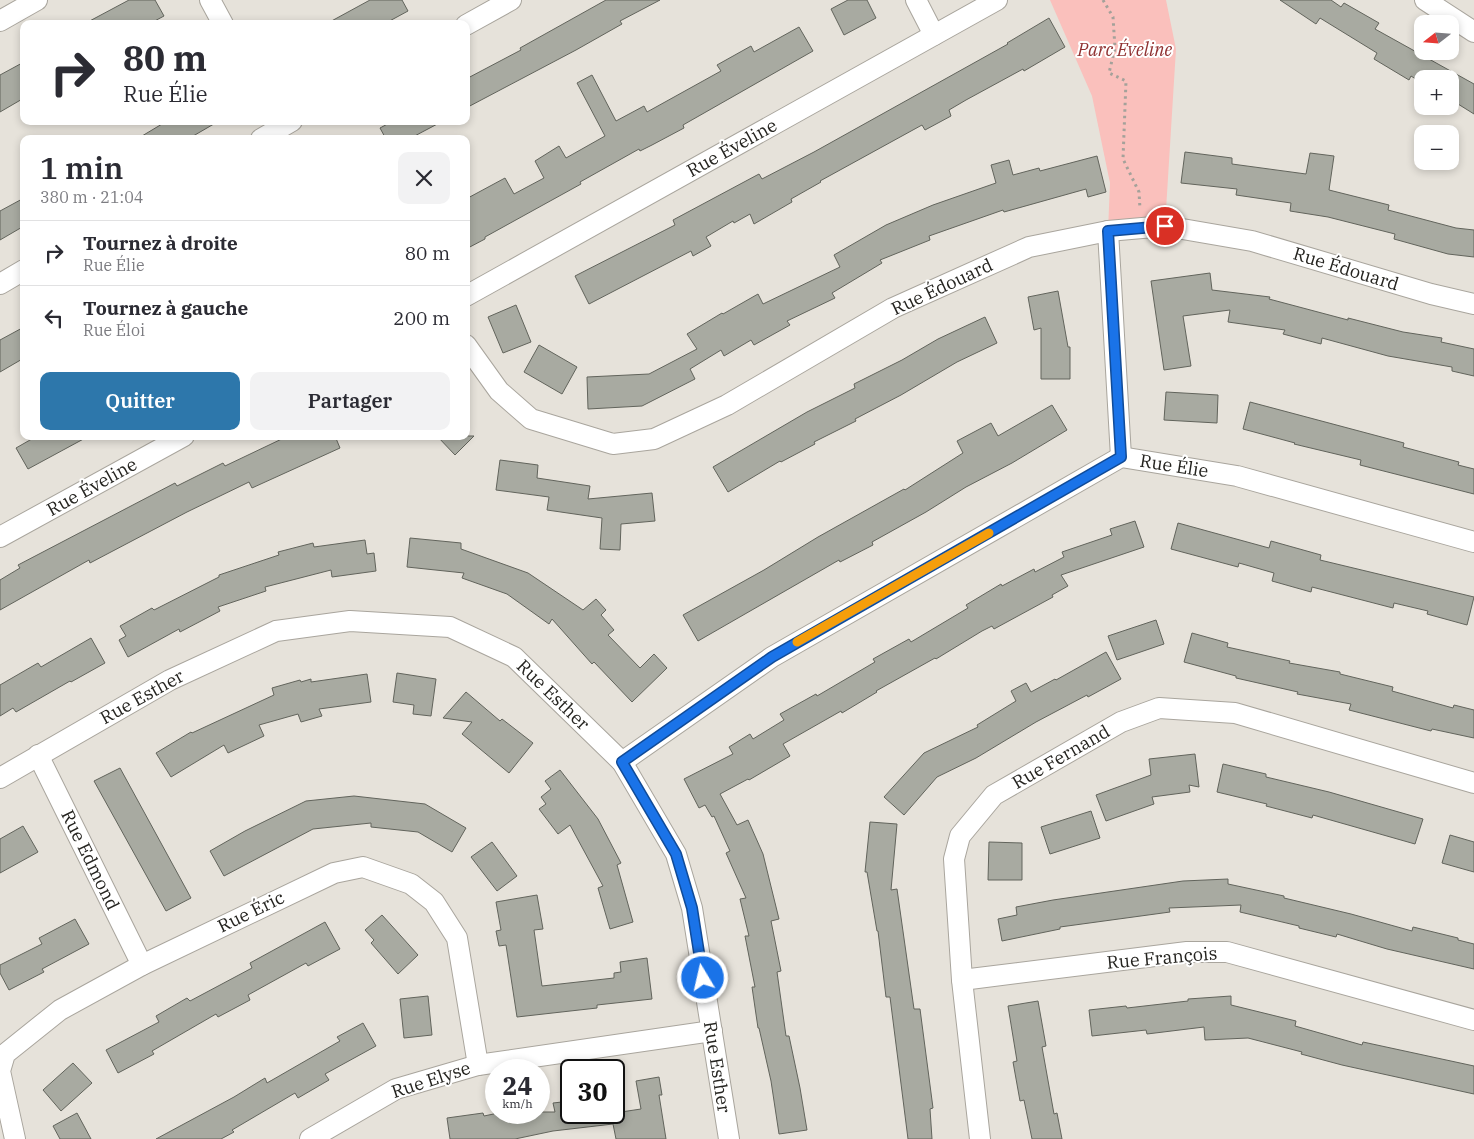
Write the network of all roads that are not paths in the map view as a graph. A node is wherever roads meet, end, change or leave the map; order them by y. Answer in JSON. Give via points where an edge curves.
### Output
{"nodes":[{"id":1,"x":37,"y":0,"type":"edge"},
{"id":2,"x":210,"y":0,"type":"edge"},
{"id":3,"x":511,"y":0,"type":"edge"},
{"id":4,"x":916,"y":0,"type":"edge"},
{"id":5,"x":997,"y":0,"type":"edge"},
{"id":6,"x":1425,"y":0,"type":"edge"},
{"id":7,"x":221,"y":20,"type":"edge"},
{"id":8,"x":0,"y":21,"type":"edge"},
{"id":9,"x":470,"y":23,"type":"edge"},
{"id":10,"x":1474,"y":32,"type":"edge"},
{"id":11,"x":934,"y":35,"type":"junction"},
{"id":12,"x":281,"y":125,"type":"edge"},
{"id":13,"x":267,"y":135,"type":"edge"},
{"id":14,"x":1108,"y":231,"type":"junction"},
{"id":15,"x":20,"y":272,"type":"edge"},
{"id":16,"x":0,"y":284,"type":"edge"},
{"id":17,"x":470,"y":294,"type":"edge"},
{"id":18,"x":1474,"y":304,"type":"edge"},
{"id":19,"x":470,"y":351,"type":"edge"},
{"id":20,"x":177,"y":440,"type":"edge"},
{"id":21,"x":1121,"y":457,"type":"junction"},
{"id":22,"x":0,"y":538,"type":"edge"},
{"id":23,"x":1474,"y":542,"type":"edge"},
{"id":24,"x":38,"y":755,"type":"junction"},
{"id":25,"x":622,"y":762,"type":"junction"},
{"id":26,"x":0,"y":778,"type":"edge"},
{"id":27,"x":1474,"y":783,"type":"edge"},
{"id":28,"x":142,"y":965,"type":"junction"},
{"id":29,"x":962,"y":980,"type":"junction"},
{"id":30,"x":1474,"y":1020,"type":"edge"},
{"id":31,"x":712,"y":1031,"type":"junction"},
{"id":32,"x":478,"y":1065,"type":"junction"},
{"id":33,"x":15,"y":1139,"type":"edge"},
{"id":34,"x":310,"y":1139,"type":"edge"},
{"id":35,"x":729,"y":1139,"type":"edge"},
{"id":36,"x":980,"y":1139,"type":"edge"}],
"edges":[{"from":1,"to":8,"type":"street"},
{"from":2,"to":7,"type":"street"},
{"from":3,"to":9,"type":"street"},
{"from":4,"to":11,"type":"street"},
{"from":5,"to":11,"type":"street","name":"Rue Éveline"},
{"from":6,"to":10,"type":"street"},
{"from":11,"to":17,"type":"street","name":"Rue Éveline"},
{"from":12,"to":13,"type":"street"},
{"from":14,"to":18,"type":"street","name":"Rue Édouard","via":[[1165,226],[1252,241]]},
{"from":14,"to":19,"type":"street","name":"Rue Édouard","via":[[1029,247],[893,308],[728,405],[654,439],[613,444],[532,419],[499,391]]},
{"from":14,"to":21,"type":"street"},
{"from":15,"to":16,"type":"street"},
{"from":20,"to":22,"type":"street","name":"Rue Éveline"},
{"from":21,"to":23,"type":"street","name":"Rue Élie","via":[[1237,476]]},
{"from":21,"to":25,"type":"street","name":"Rue Élie","via":[[772,657]]},
{"from":24,"to":25,"type":"street","name":"Rue Esther","via":[[170,680],[276,631],[350,621],[450,627],[514,657]]},
{"from":24,"to":26,"type":"street","name":"Rue Esther"},
{"from":24,"to":28,"type":"street","name":"Rue Edmond"},
{"from":25,"to":31,"type":"street","name":"Rue Esther","via":[[676,854],[692,908]]},
{"from":27,"to":29,"type":"street","name":"Rue Fernand","via":[[1235,713],[1160,708],[1128,719],[994,796],[960,836],[954,859]]},
{"from":28,"to":32,"type":"street","name":"Rue Éric","via":[[334,873],[363,867],[411,884],[434,902],[457,938]]},
{"from":28,"to":33,"type":"street","name":"Rue Éric","via":[[60,1010],[5,1054],[0,1071]]},
{"from":29,"to":30,"type":"street","name":"Rue François","via":[[1187,952],[1228,952]]},
{"from":29,"to":36,"type":"street","name":"Rue Fernand"},
{"from":31,"to":32,"type":"street","name":"Rue Elyse"},
{"from":31,"to":35,"type":"street","name":"Rue Esther"},
{"from":32,"to":34,"type":"street","name":"Rue Elyse","via":[[396,1089]]}]}
